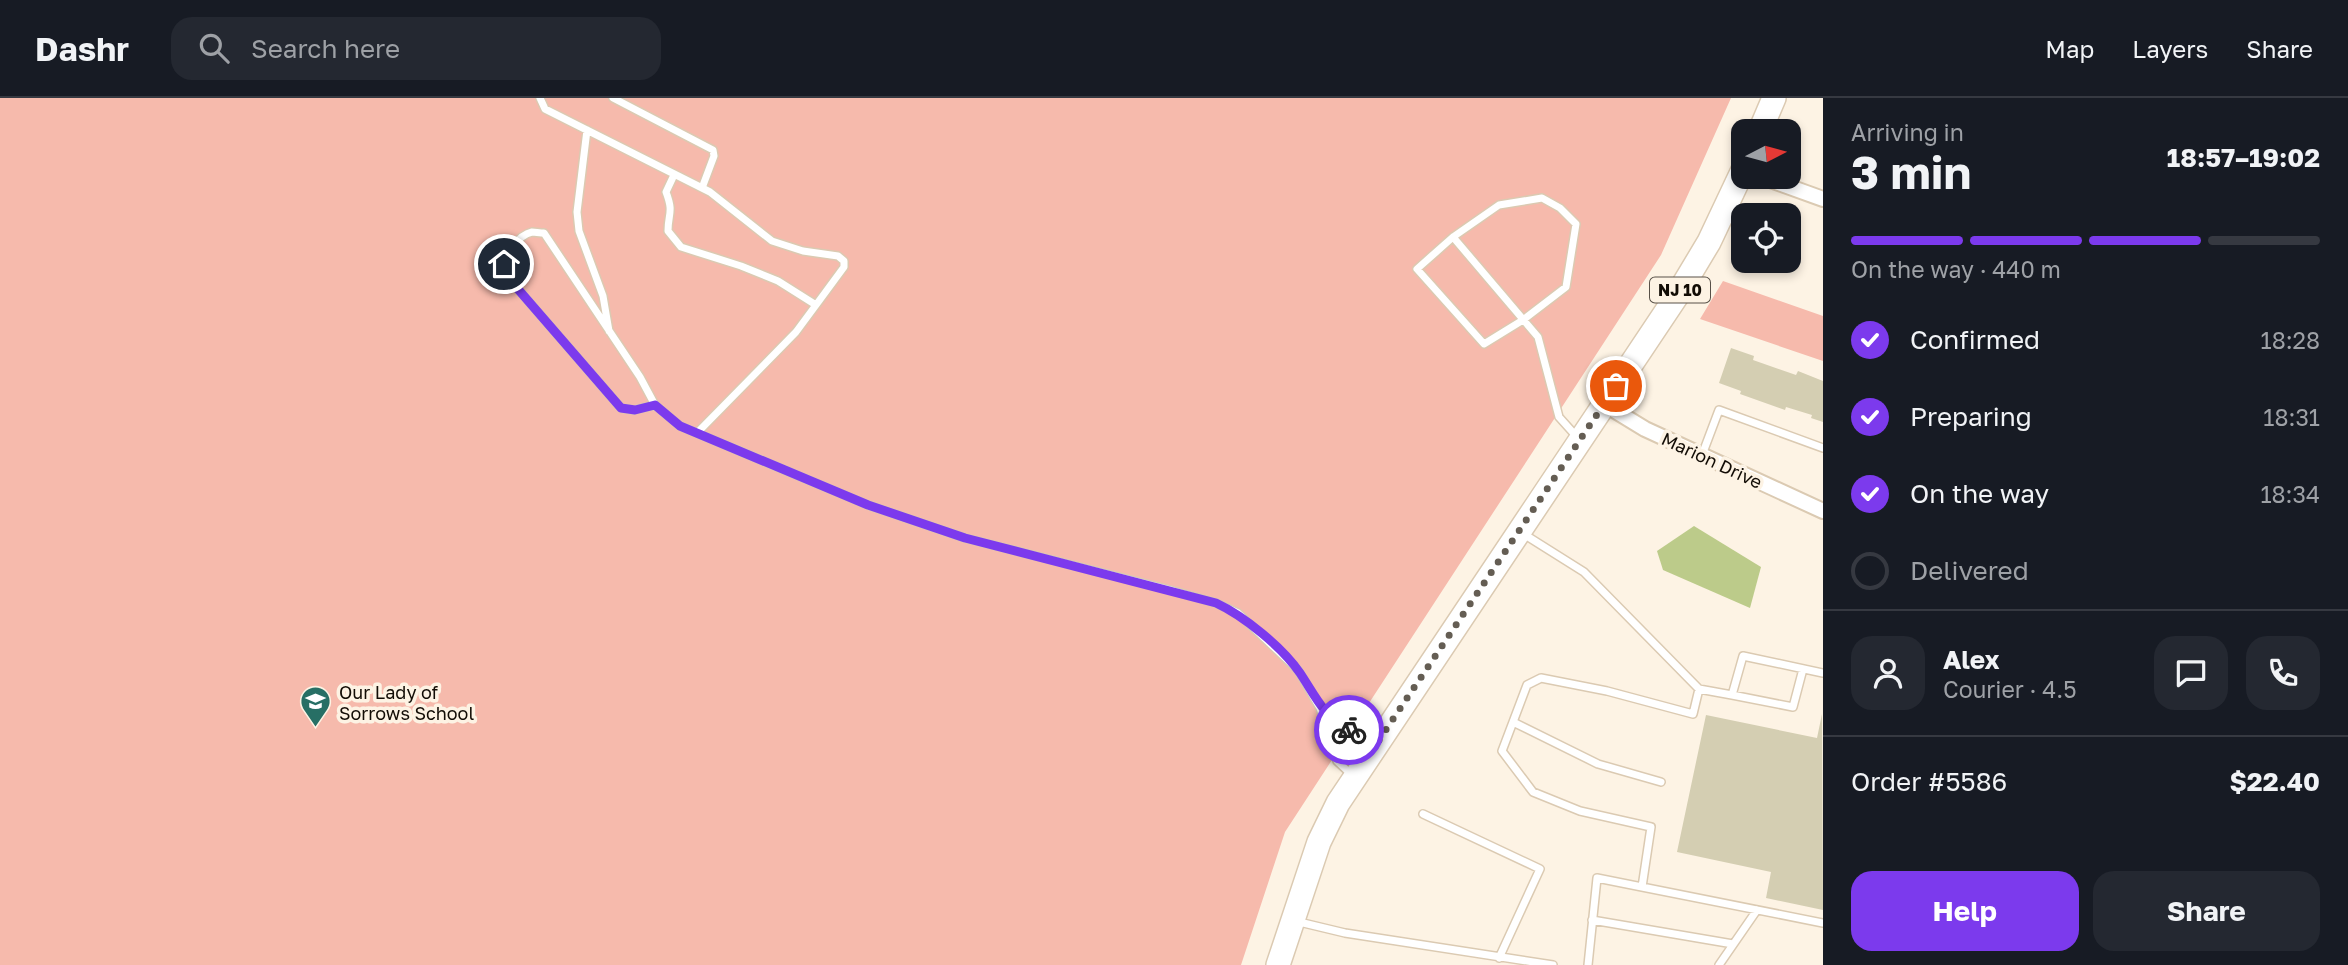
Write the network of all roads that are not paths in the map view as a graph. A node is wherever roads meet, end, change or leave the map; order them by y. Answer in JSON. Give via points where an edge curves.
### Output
{"nodes":[{"id":1,"x":540,"y":98,"type":"edge"},
{"id":2,"x":612,"y":98,"type":"edge"},
{"id":3,"x":1774,"y":98,"type":"edge"},
{"id":4,"x":1765,"y":119,"type":"edge"},
{"id":5,"x":587,"y":130,"type":"junction"},
{"id":6,"x":674,"y":175,"type":"junction"},
{"id":7,"x":702,"y":188,"type":"junction"},
{"id":8,"x":1734,"y":189,"type":"edge"},
{"id":9,"x":1797,"y":189,"type":"edge"},
{"id":10,"x":1823,"y":198,"type":"edge"},
{"id":11,"x":1453,"y":237,"type":"junction"},
{"id":12,"x":816,"y":305,"type":"junction"},
{"id":13,"x":1524,"y":320,"type":"junction"},
{"id":14,"x":610,"y":332,"type":"junction"},
{"id":15,"x":1604,"y":404,"type":"junction"},
{"id":16,"x":655,"y":405,"type":"junction"},
{"id":17,"x":697,"y":433,"type":"junction"},
{"id":18,"x":1580,"y":441,"type":"junction"},
{"id":19,"x":1823,"y":448,"type":"edge"},
{"id":20,"x":1702,"y":455,"type":"junction"},
{"id":21,"x":1823,"y":511,"type":"edge"},
{"id":22,"x":1518,"y":531,"type":"junction"},
{"id":23,"x":1802,"y":669,"type":"junction"},
{"id":24,"x":1823,"y":673,"type":"edge"},
{"id":25,"x":1699,"y":689,"type":"junction"},
{"id":26,"x":1732,"y":695,"type":"junction"},
{"id":27,"x":1320,"y":708,"type":"junction"},
{"id":28,"x":1513,"y":722,"type":"junction"},
{"id":29,"x":1375,"y":746,"type":"junction"},
{"id":30,"x":1355,"y":778,"type":"junction"},
{"id":31,"x":1661,"y":782,"type":"dead end"},
{"id":32,"x":1423,"y":814,"type":"dead end"},
{"id":33,"x":1642,"y":887,"type":"junction"},
{"id":34,"x":1757,"y":910,"type":"junction"},
{"id":35,"x":1293,"y":920,"type":"junction"},
{"id":36,"x":1592,"y":920,"type":"junction"},
{"id":37,"x":1823,"y":923,"type":"edge"},
{"id":38,"x":1733,"y":944,"type":"junction"},
{"id":39,"x":1499,"y":958,"type":"junction"},
{"id":40,"x":1278,"y":965,"type":"edge"},
{"id":41,"x":1553,"y":965,"type":"edge"},
{"id":42,"x":1588,"y":965,"type":"edge"},
{"id":43,"x":1719,"y":965,"type":"edge"}],
"edges":[{"from":1,"to":5,"type":"lane","via":[[545,109]]},
{"from":2,"to":7,"type":"lane","via":[[713,150],[715,156]]},
{"from":3,"to":4,"type":"main road"},
{"from":5,"to":6,"type":"lane"},
{"from":5,"to":14,"type":"lane","via":[[578,221]]},
{"from":6,"to":7,"type":"lane"},
{"from":6,"to":12,"type":"lane","via":[[666,192],[671,205],[668,231],[681,247],[778,281]]},
{"from":7,"to":12,"type":"lane","via":[[772,241],[844,261]]},
{"from":8,"to":15,"type":"main road","number":"NJ 10","via":[[1676,297]]},
{"from":9,"to":10,"type":"street"},
{"from":11,"to":13,"type":"lane"},
{"from":11,"to":13,"type":"lane","via":[[1417,269],[1484,344]]},
{"from":11,"to":13,"type":"lane","via":[[1500,205],[1542,198],[1576,224],[1566,287]]},
{"from":12,"to":17,"type":"lane","via":[[796,332]]},
{"from":13,"to":18,"type":"lane","via":[[1538,337],[1559,417]]},
{"from":14,"to":16,"type":"lane"},
{"from":14,"to":16,"type":"lane","via":[[544,233],[533,232],[516,242],[504,264],[508,276],[602,388],[621,408]]},
{"from":15,"to":18,"type":"main road","number":"NJ 10"},
{"from":15,"to":20,"type":"street","name":"Marion Drive"},
{"from":16,"to":17,"type":"lane","via":[[680,426]]},
{"from":17,"to":27,"type":"lane","via":[[868,505],[965,538],[1216,603],[1238,613],[1298,670]]},
{"from":18,"to":22,"type":"main road","number":"NJ 10"},
{"from":19,"to":20,"type":"lane","via":[[1719,410]]},
{"from":20,"to":21,"type":"street","name":"Marion Drive"},
{"from":22,"to":25,"type":"lane","via":[[1584,572]]},
{"from":22,"to":29,"type":"main road","number":"NJ 10"},
{"from":23,"to":24,"type":"lane"},
{"from":23,"to":26,"type":"lane","via":[[1743,656]]},
{"from":23,"to":26,"type":"lane","via":[[1793,707]]},
{"from":25,"to":26,"type":"lane"},
{"from":25,"to":28,"type":"lane","via":[[1693,714],[1541,678],[1527,685]]},
{"from":27,"to":29,"type":"lane"},
{"from":27,"to":30,"type":"lane","via":[[1337,761]]},
{"from":28,"to":31,"type":"lane","via":[[1598,764]]},
{"from":28,"to":33,"type":"lane","via":[[1502,751],[1533,792],[1580,811],[1651,827]]},
{"from":29,"to":30,"type":"main road","number":"NJ 10"},
{"from":30,"to":35,"type":"main road","number":"NJ 10","via":[[1320,842]]},
{"from":32,"to":39,"type":"lane","via":[[1540,869]]},
{"from":33,"to":34,"type":"lane"},
{"from":33,"to":36,"type":"lane","via":[[1597,878]]},
{"from":34,"to":37,"type":"lane"},
{"from":34,"to":38,"type":"lane"},
{"from":35,"to":39,"type":"lane"},
{"from":35,"to":40,"type":"main road","number":"NJ 10"},
{"from":36,"to":38,"type":"lane"},
{"from":36,"to":42,"type":"lane"},
{"from":38,"to":43,"type":"lane"},
{"from":39,"to":41,"type":"lane"}]}
